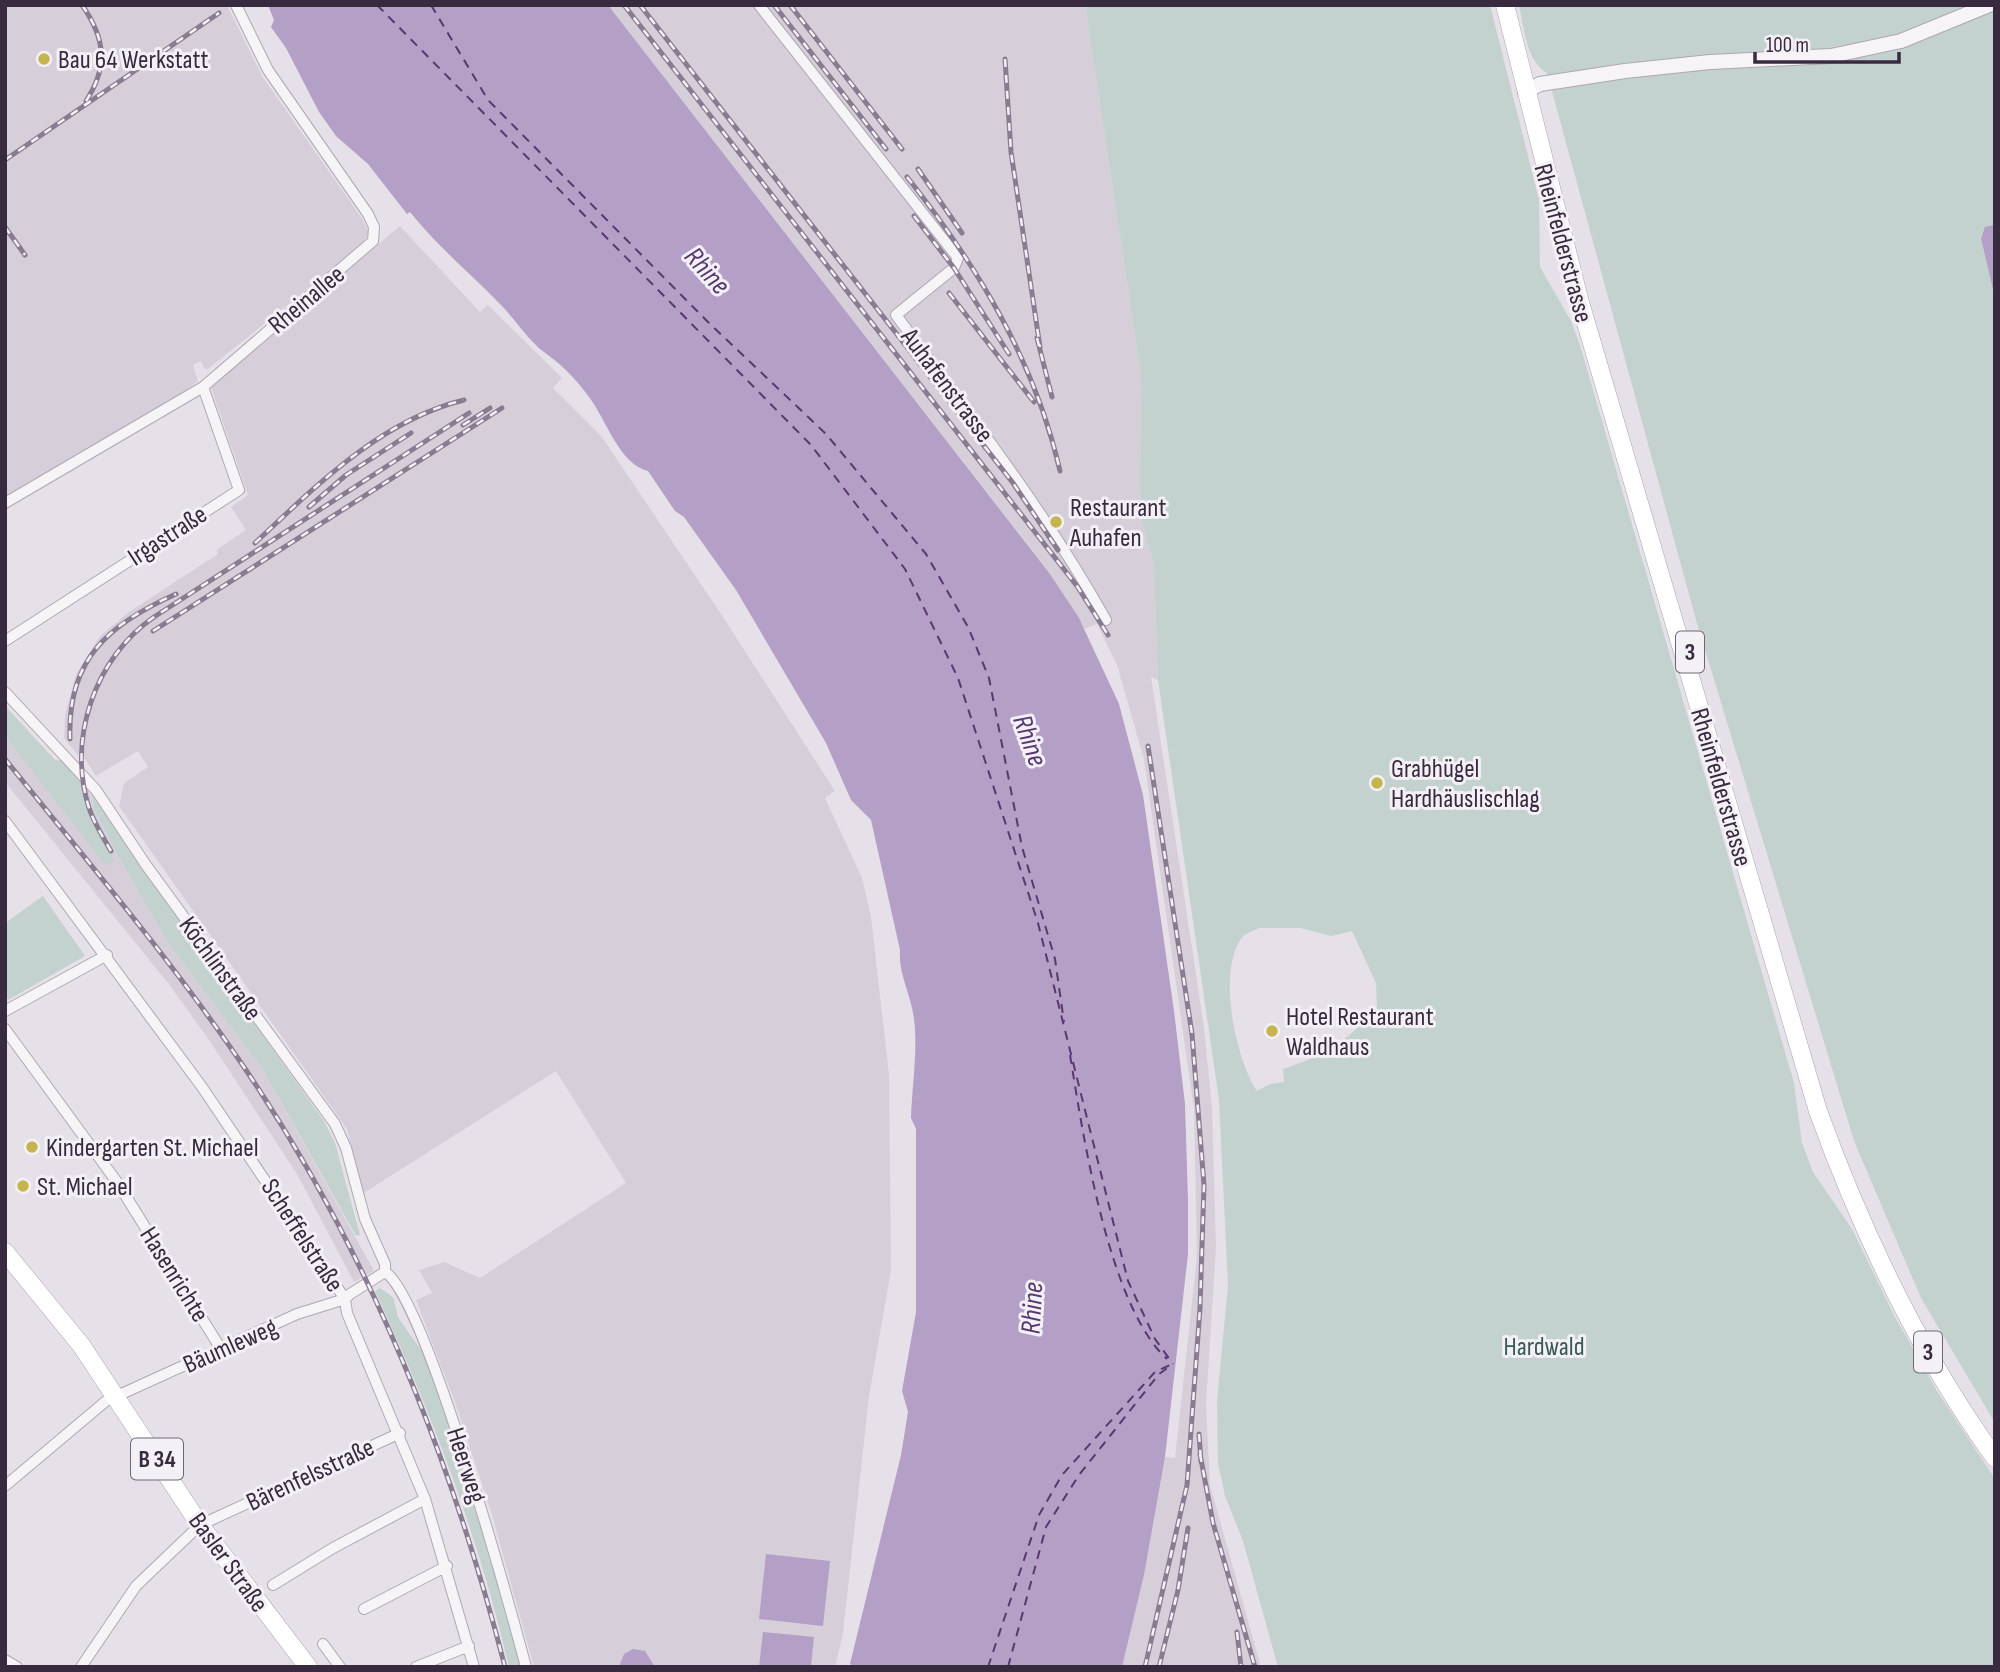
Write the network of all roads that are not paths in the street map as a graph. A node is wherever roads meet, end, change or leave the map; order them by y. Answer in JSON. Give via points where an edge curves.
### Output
{"nodes":[{"id":1,"x":236,"y":5,"type":"edge"},
{"id":2,"x":759,"y":5,"type":"edge"},
{"id":3,"x":1505,"y":5,"type":"edge"},
{"id":4,"x":1515,"y":5,"type":"edge"},
{"id":5,"x":1989,"y":5,"type":"edge"},
{"id":6,"x":1530,"y":89,"type":"junction"},
{"id":7,"x":203,"y":387,"type":"junction"},
{"id":8,"x":5,"y":503,"type":"edge"},
{"id":9,"x":1105,"y":620,"type":"dead end"},
{"id":10,"x":5,"y":640,"type":"edge"},
{"id":11,"x":5,"y":692,"type":"edge"},
{"id":12,"x":5,"y":821,"type":"edge"},
{"id":13,"x":107,"y":955,"type":"junction"},
{"id":14,"x":5,"y":1011,"type":"edge"},
{"id":15,"x":5,"y":1029,"type":"edge"},
{"id":16,"x":5,"y":1252,"type":"edge"},
{"id":17,"x":384,"y":1274,"type":"junction"},
{"id":18,"x":345,"y":1299,"type":"junction"},
{"id":19,"x":221,"y":1349,"type":"junction"},
{"id":20,"x":116,"y":1396,"type":"junction"},
{"id":21,"x":400,"y":1433,"type":"junction"},
{"id":22,"x":1995,"y":1445,"type":"edge"},
{"id":23,"x":1995,"y":1458,"type":"edge"},
{"id":24,"x":5,"y":1486,"type":"edge"},
{"id":25,"x":425,"y":1499,"type":"junction"},
{"id":26,"x":200,"y":1525,"type":"junction"},
{"id":27,"x":447,"y":1566,"type":"junction"},
{"id":28,"x":273,"y":1586,"type":"dead end"},
{"id":29,"x":364,"y":1609,"type":"dead end"},
{"id":30,"x":323,"y":1644,"type":"dead end"},
{"id":31,"x":469,"y":1646,"type":"junction"},
{"id":32,"x":5,"y":1660,"type":"edge"},
{"id":33,"x":17,"y":1667,"type":"edge"},
{"id":34,"x":81,"y":1667,"type":"edge"},
{"id":35,"x":308,"y":1667,"type":"edge"},
{"id":36,"x":341,"y":1667,"type":"edge"},
{"id":37,"x":416,"y":1667,"type":"edge"},
{"id":38,"x":474,"y":1667,"type":"edge"},
{"id":39,"x":526,"y":1667,"type":"edge"}],
"edges":[{"from":1,"to":7,"type":"street","name":"Rheinallee","via":[[268,70],[368,214],[375,233],[368,248]]},
{"from":2,"to":9,"type":"street","name":"Auhafenstrasse","via":[[958,258],[954,268],[896,315],[1027,491]]},
{"from":3,"to":6,"type":"main road","name":"Rheinfelderstrasse","number":"3"},
{"from":4,"to":6,"type":"main road","name":"Rheinfelderstrasse","number":"3"},
{"from":5,"to":6,"type":"street","via":[[1900,41],[1831,56],[1710,61]]},
{"from":6,"to":22,"type":"main road","name":"Rheinfelderstrasse","number":"3","via":[[1579,273],[1825,1107],[1858,1194],[1916,1316]]},
{"from":6,"to":23,"type":"main road","name":"Rheinfelderstrasse","number":"3","via":[[1583,313],[1818,1111],[1871,1241],[1916,1330]]},
{"from":7,"to":8,"type":"street","name":"Rheinallee"},
{"from":7,"to":10,"type":"street","name":"Irgastraße","via":[[239,490]]},
{"from":11,"to":17,"type":"street","name":"Köchlinstraße","via":[[96,790],[335,1124],[365,1219],[385,1264]]},
{"from":12,"to":13,"type":"street","name":"Scheffelstraße"},
{"from":13,"to":14,"type":"street"},
{"from":13,"to":18,"type":"street","name":"Scheffelstraße","via":[[253,1159]]},
{"from":15,"to":19,"type":"street","name":"Hasenrichte","via":[[117,1182]]},
{"from":16,"to":20,"type":"main road","name":"Basler Straße","number":"B 34"},
{"from":17,"to":18,"type":"street"},
{"from":17,"to":39,"type":"street","name":"Heerweg","via":[[393,1277],[454,1425]]},
{"from":18,"to":19,"type":"street","name":"Bäumleweg","via":[[298,1314]]},
{"from":18,"to":21,"type":"street","name":"Scheffelstraße"},
{"from":19,"to":20,"type":"street","name":"Bäumleweg"},
{"from":20,"to":24,"type":"street","name":"Bäumleweg"},
{"from":20,"to":26,"type":"main road","name":"Basler Straße","number":"B 34"},
{"from":21,"to":25,"type":"street","name":"Scheffelstraße"},
{"from":21,"to":26,"type":"street","name":"Bärenfelsstraße"},
{"from":25,"to":27,"type":"street","name":"Scheffelstraße"},
{"from":25,"to":28,"type":"street","via":[[332,1548]]},
{"from":26,"to":34,"type":"street","name":"Bärenfelsstraße","via":[[136,1586]]},
{"from":26,"to":35,"type":"main road","name":"Basler Straße","number":"B 34"},
{"from":27,"to":29,"type":"street"},
{"from":27,"to":31,"type":"street","name":"Scheffelstraße"},
{"from":30,"to":36,"type":"street"},
{"from":31,"to":37,"type":"street"},
{"from":31,"to":38,"type":"street","name":"Scheffelstraße"},
{"from":32,"to":33,"type":"street"}]}
